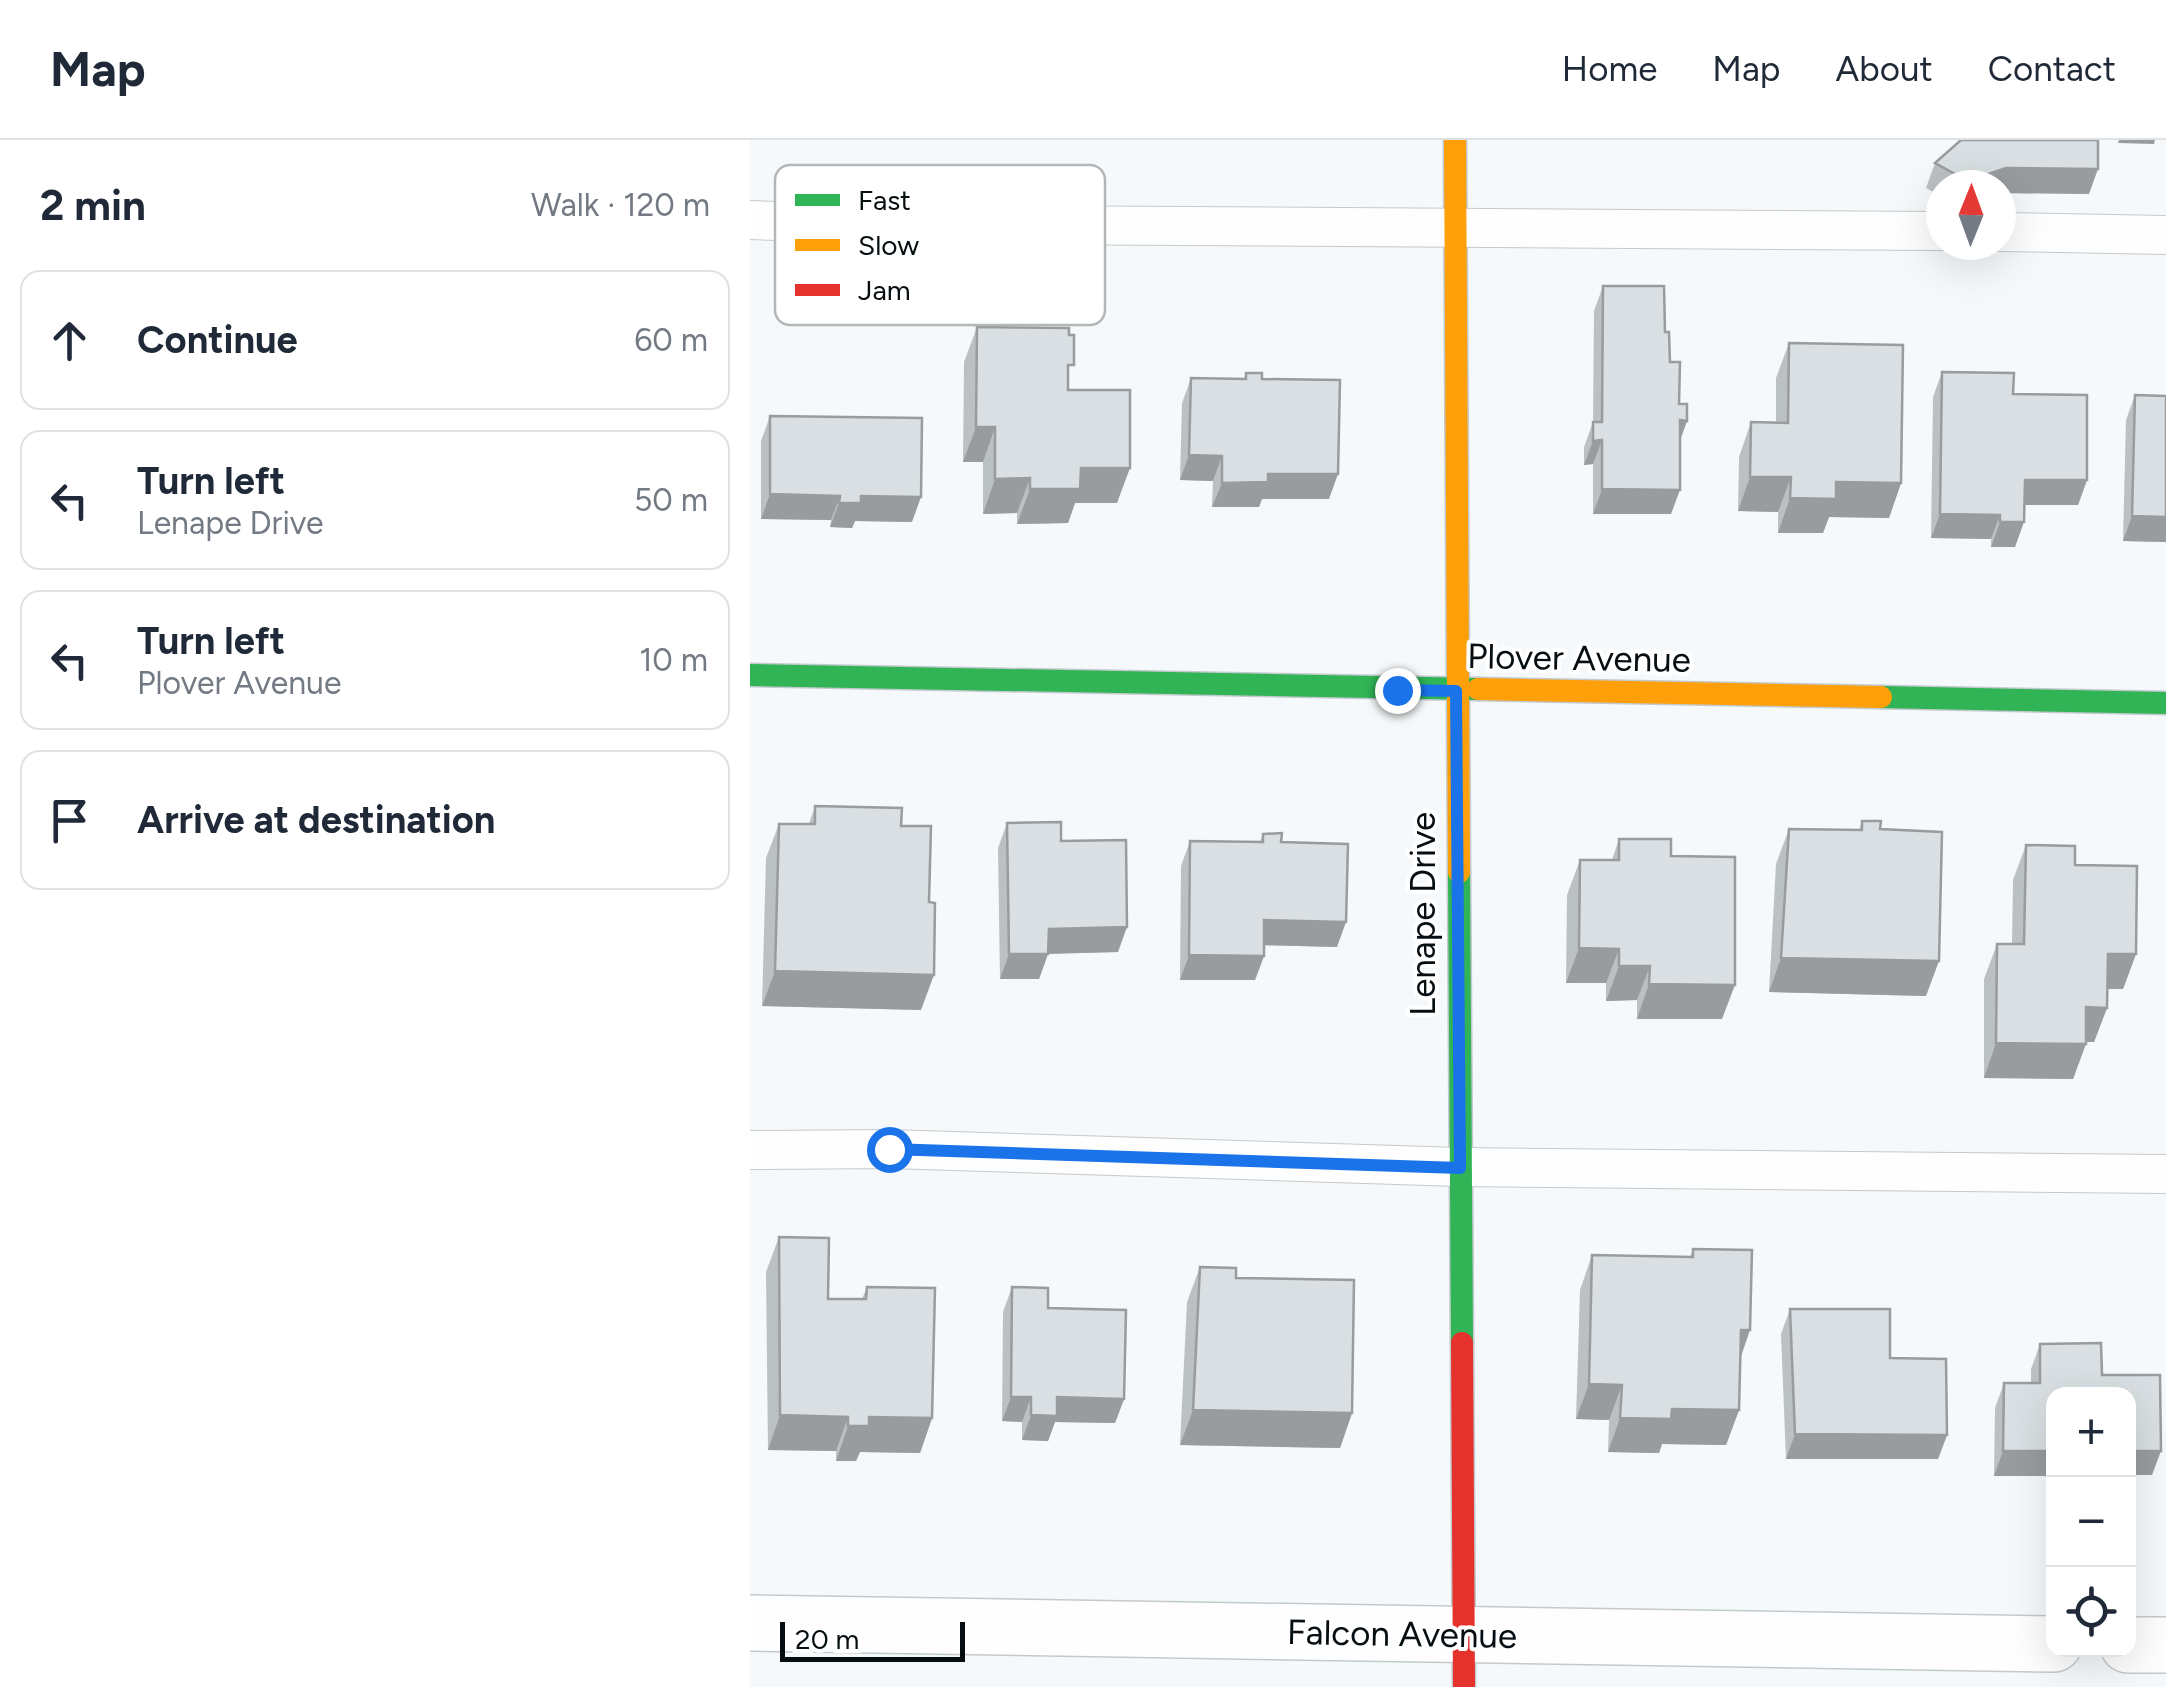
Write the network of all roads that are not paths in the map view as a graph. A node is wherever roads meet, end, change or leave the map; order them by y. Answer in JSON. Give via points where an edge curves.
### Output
{"nodes":[{"id":1,"x":1455,"y":140,"type":"edge"},
{"id":2,"x":750,"y":220,"type":"edge"},
{"id":3,"x":775,"y":221,"type":"edge"},
{"id":4,"x":1105,"y":225,"type":"edge"},
{"id":5,"x":1455,"y":227,"type":"junction"},
{"id":6,"x":1926,"y":231,"type":"edge"},
{"id":7,"x":2016,"y":232,"type":"edge"},
{"id":8,"x":2166,"y":236,"type":"edge"},
{"id":9,"x":750,"y":675,"type":"edge"},
{"id":10,"x":1456,"y":691,"type":"junction"},
{"id":11,"x":2166,"y":703,"type":"edge"},
{"id":12,"x":750,"y":1150,"type":"edge"},
{"id":13,"x":1460,"y":1168,"type":"junction"},
{"id":14,"x":2166,"y":1174,"type":"edge"},
{"id":15,"x":750,"y":1623,"type":"edge"},
{"id":16,"x":2046,"y":1644,"type":"edge"},
{"id":17,"x":2136,"y":1645,"type":"edge"},
{"id":18,"x":2166,"y":1645,"type":"edge"},
{"id":19,"x":1464,"y":1661,"type":"edge"}],
"edges":[{"from":1,"to":5,"type":"street","name":"Lenape Drive"},
{"from":2,"to":3,"type":"lane"},
{"from":4,"to":5,"type":"lane"},
{"from":5,"to":6,"type":"lane"},
{"from":5,"to":10,"type":"street","name":"Lenape Drive"},
{"from":7,"to":8,"type":"lane"},
{"from":9,"to":10,"type":"street","name":"Plover Avenue"},
{"from":10,"to":11,"type":"street","name":"Plover Avenue"},
{"from":10,"to":13,"type":"street","name":"Lenape Drive"},
{"from":12,"to":13,"type":"lane"},
{"from":13,"to":14,"type":"lane"},
{"from":13,"to":19,"type":"street","name":"Lenape Drive"},
{"from":15,"to":19,"type":"street","name":"Falcon Avenue"},
{"from":16,"to":19,"type":"street","name":"Falcon Avenue"},
{"from":17,"to":18,"type":"street"}]}
